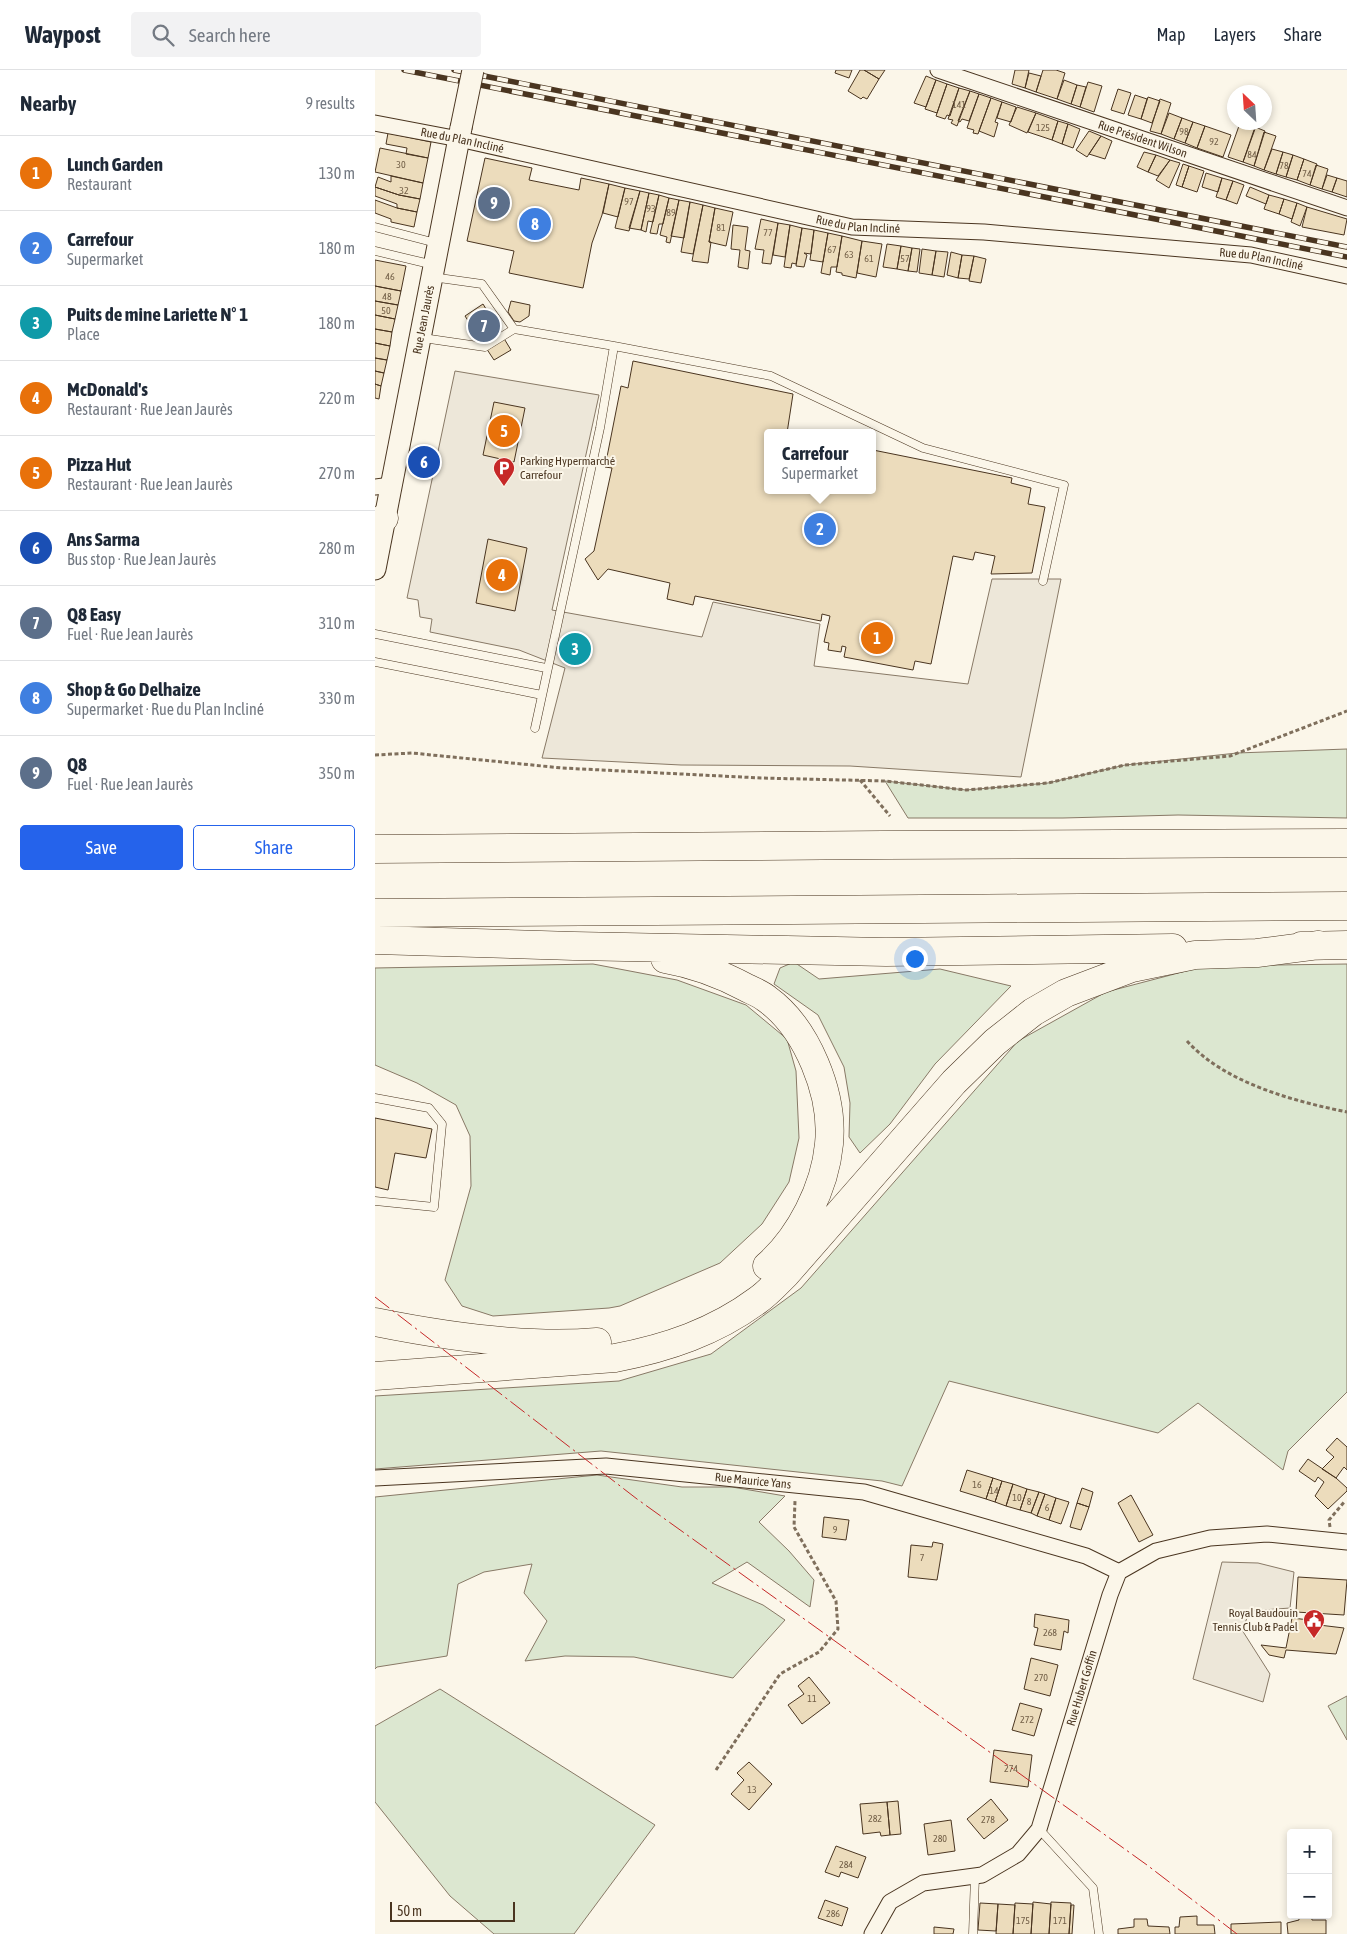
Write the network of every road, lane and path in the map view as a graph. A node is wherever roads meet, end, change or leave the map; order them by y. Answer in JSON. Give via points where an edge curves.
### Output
{"nodes":[{"id":1,"x":473,"y":70,"type":"edge"},
{"id":2,"x":938,"y":70,"type":"edge"},
{"id":3,"x":375,"y":123,"type":"edge"},
{"id":4,"x":460,"y":134,"type":"junction"},
{"id":5,"x":1347,"y":208,"type":"edge"},
{"id":6,"x":375,"y":227,"type":"edge"},
{"id":7,"x":438,"y":244,"type":"junction"},
{"id":8,"x":375,"y":251,"type":"edge"},
{"id":9,"x":433,"y":271,"type":"junction"},
{"id":10,"x":1347,"y":276,"type":"edge"},
{"id":11,"x":513,"y":329,"type":"junction"},
{"id":12,"x":419,"y":338,"type":"junction"},
{"id":13,"x":614,"y":346,"type":"junction"},
{"id":14,"x":383,"y":486,"type":"edge"},
{"id":15,"x":380,"y":521,"type":"edge"},
{"id":16,"x":375,"y":569,"type":"edge"},
{"id":17,"x":1043,"y":581,"type":"dead end"},
{"id":18,"x":375,"y":634,"type":"edge"},
{"id":19,"x":375,"y":662,"type":"edge"},
{"id":20,"x":546,"y":668,"type":"junction"},
{"id":21,"x":541,"y":696,"type":"junction"},
{"id":22,"x":1347,"y":711,"type":"edge"},
{"id":23,"x":535,"y":728,"type":"dead end"},
{"id":24,"x":375,"y":755,"type":"edge"},
{"id":25,"x":860,"y":780,"type":"junction"},
{"id":26,"x":890,"y":816,"type":"dead end"},
{"id":27,"x":1347,"y":843,"type":"edge"},
{"id":28,"x":375,"y":850,"type":"edge"},
{"id":29,"x":1347,"y":906,"type":"edge"},
{"id":30,"x":375,"y":913,"type":"edge"},
{"id":31,"x":375,"y":940,"type":"edge"},
{"id":32,"x":1319,"y":945,"type":"junction"},
{"id":33,"x":1347,"y":945,"type":"edge"},
{"id":34,"x":574,"y":946,"type":"junction"},
{"id":35,"x":1187,"y":1041,"type":"dead end"},
{"id":36,"x":375,"y":1098,"type":"edge"},
{"id":37,"x":1347,"y":1112,"type":"edge"},
{"id":38,"x":375,"y":1201,"type":"edge"},
{"id":39,"x":375,"y":1322,"type":"edge"},
{"id":40,"x":375,"y":1376,"type":"edge"},
{"id":41,"x":375,"y":1478,"type":"edge"},
{"id":42,"x":795,"y":1485,"type":"junction"},
{"id":43,"x":1345,"y":1501,"type":"dead end"},
{"id":44,"x":1340,"y":1542,"type":"edge"},
{"id":45,"x":1119,"y":1572,"type":"junction"},
{"id":46,"x":716,"y":1770,"type":"dead end"},
{"id":47,"x":1039,"y":1829,"type":"junction"},
{"id":48,"x":975,"y":1876,"type":"junction"},
{"id":49,"x":873,"y":1934,"type":"edge"},
{"id":50,"x":973,"y":1934,"type":"edge"},
{"id":51,"x":1099,"y":1934,"type":"edge"}],
"edges":[{"from":1,"to":4,"type":"main road","name":"Rue Jean Jaurès","bridge":true},
{"from":2,"to":5,"type":"street","name":"Rue Président Wilson"},
{"from":3,"to":4,"type":"street","name":"Rue du Plan Incliné"},
{"from":4,"to":7,"type":"main road","name":"Rue Jean Jaurès"},
{"from":4,"to":10,"type":"street","name":"Rue du Plan Incliné","via":[[853,227],[984,232],[1251,255]]},
{"from":6,"to":7,"type":"lane"},
{"from":7,"to":9,"type":"main road","name":"Rue Jean Jaurès"},
{"from":8,"to":9,"type":"lane"},
{"from":9,"to":11,"type":"lane","via":[[482,284]]},
{"from":9,"to":12,"type":"main road","name":"Rue Jean Jaurès"},
{"from":11,"to":12,"type":"lane","via":[[485,346]]},
{"from":11,"to":13,"type":"lane"},
{"from":12,"to":14,"type":"main road","name":"Rue Jean Jaurès"},
{"from":13,"to":17,"type":"lane","via":[[771,376],[923,448],[1064,485]]},
{"from":13,"to":20,"type":"lane","via":[[600,428]]},
{"from":14,"to":15,"type":"main road","name":"Rue Jean Jaurès"},
{"from":15,"to":16,"type":"main road","name":"Rue Jean Jaurès"},
{"from":18,"to":20,"type":"lane"},
{"from":19,"to":21,"type":"lane"},
{"from":20,"to":21,"type":"lane"},
{"from":21,"to":23,"type":"lane"},
{"from":22,"to":25,"type":"path","via":[[1230,756],[1125,765],[1048,783],[966,790]]},
{"from":24,"to":25,"type":"path","via":[[412,753],[562,768]]},
{"from":25,"to":26,"type":"path"},
{"from":27,"to":28,"type":"highway"},
{"from":29,"to":30,"type":"highway"},
{"from":31,"to":34,"type":"highway"},
{"from":32,"to":33,"type":"highway"},
{"from":32,"to":34,"type":"highway","via":[[886,952]]},
{"from":32,"to":40,"type":"highway","via":[[1195,956],[1132,968],[1066,993],[1033,1012],[995,1042],[954,1082],[786,1274],[759,1299],[699,1335],[615,1358]]},
{"from":34,"to":39,"type":"highway","via":[[681,962],[711,971],[767,998],[785,1016],[803,1039],[816,1064],[828,1115],[829,1143],[822,1176],[802,1225],[779,1256],[732,1297],[670,1327],[620,1340],[579,1344],[494,1340]]},
{"from":35,"to":37,"type":"path","via":[[1198,1053],[1245,1082]]},
{"from":36,"to":38,"type":"lane","via":[[429,1108],[442,1124],[434,1207]]},
{"from":41,"to":42,"type":"street","name":"Rue Maurice Yans","via":[[605,1466]]},
{"from":42,"to":45,"type":"street","name":"Rue Maurice Yans","via":[[864,1492],[1086,1556]]},
{"from":42,"to":46,"type":"path","via":[[794,1527],[836,1601],[838,1629],[819,1652],[780,1674]]},
{"from":43,"to":44,"type":"path","via":[[1329,1520]]},
{"from":44,"to":45,"type":"street","via":[[1267,1534],[1210,1538],[1156,1551]]},
{"from":45,"to":47,"type":"street","name":"Rue Hubert Goffin"},
{"from":47,"to":48,"type":"street","name":"Rue Hubert Goffin","via":[[1018,1854]]},
{"from":47,"to":51,"type":"lane","via":[[1093,1888]]},
{"from":48,"to":49,"type":"street","name":"Rue Hubert Goffin","via":[[923,1883],[890,1902]]},
{"from":48,"to":50,"type":"lane"}]}
